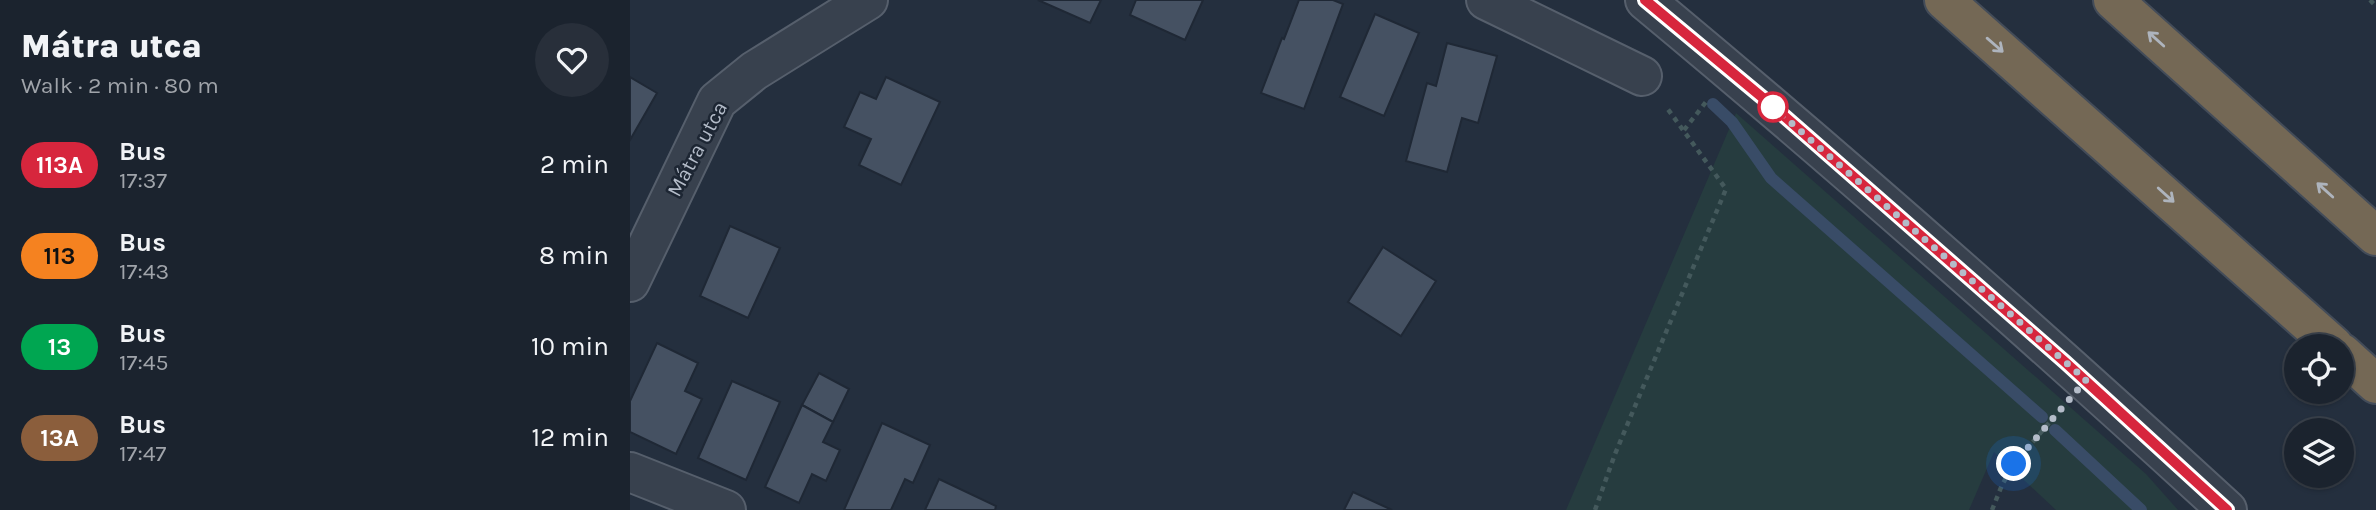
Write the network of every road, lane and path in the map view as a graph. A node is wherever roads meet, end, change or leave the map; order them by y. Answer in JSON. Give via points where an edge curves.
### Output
{"nodes":[{"id":1,"x":868,"y":0,"type":"edge"},
{"id":2,"x":1486,"y":0,"type":"edge"},
{"id":3,"x":1645,"y":0,"type":"edge"},
{"id":4,"x":1944,"y":0,"type":"edge"},
{"id":5,"x":2113,"y":0,"type":"edge"},
{"id":6,"x":2370,"y":0,"type":"edge"},
{"id":7,"x":2376,"y":6,"type":"edge"},
{"id":8,"x":1642,"y":76,"type":"joint"},
{"id":9,"x":2376,"y":236,"type":"edge"},
{"id":10,"x":630,"y":282,"type":"edge"},
{"id":11,"x":2320,"y":334,"type":"edge"},
{"id":12,"x":2354,"y":364,"type":"edge"},
{"id":13,"x":2086,"y":380,"type":"junction"},
{"id":14,"x":2376,"y":384,"type":"edge"},
{"id":15,"x":630,"y":472,"type":"edge"},
{"id":16,"x":726,"y":510,"type":"edge"},
{"id":17,"x":1595,"y":510,"type":"edge"},
{"id":18,"x":1992,"y":510,"type":"edge"},
{"id":19,"x":2227,"y":510,"type":"edge"}],
"edges":[{"from":1,"to":10,"type":"street","name":"Mátra utca","via":[[754,71],[717,101]]},
{"from":2,"to":8,"type":"street"},
{"from":3,"to":13,"type":"street"},
{"from":4,"to":11,"type":"highway","one_way":true},
{"from":9,"to":5,"type":"highway","one_way":true},
{"from":6,"to":7,"type":"path"},
{"from":8,"to":17,"type":"path","via":[[1726,188]]},
{"from":12,"to":14,"type":"highway"},
{"from":13,"to":18,"type":"path","via":[[2014,464]]},
{"from":13,"to":19,"type":"street"},
{"from":15,"to":16,"type":"street"}]}
